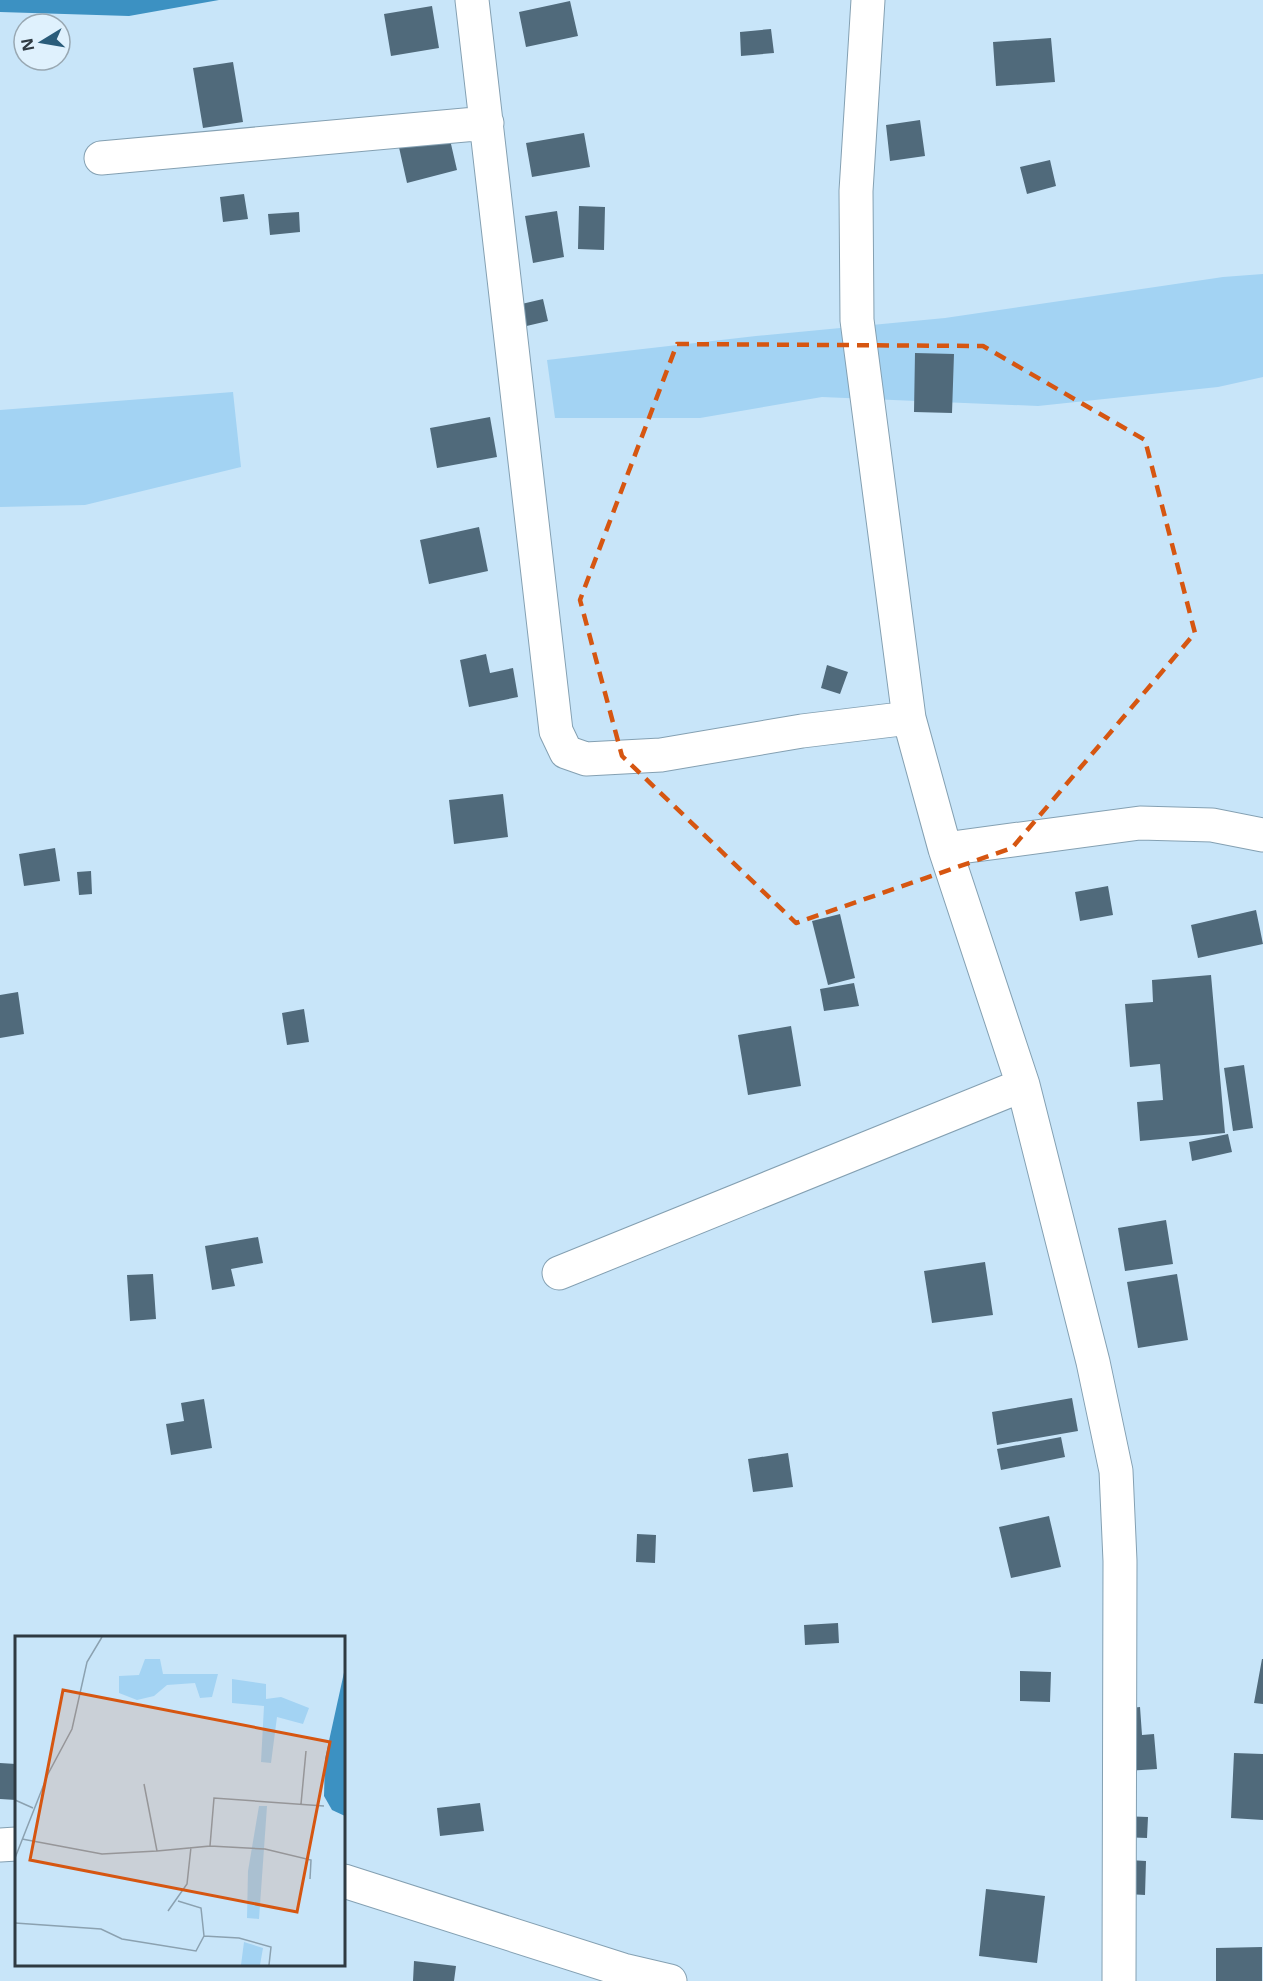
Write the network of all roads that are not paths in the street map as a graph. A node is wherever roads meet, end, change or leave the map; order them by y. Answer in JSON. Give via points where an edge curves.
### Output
{"nodes":[{"id":1,"x":472,"y":0,"type":"edge"},
{"id":2,"x":868,"y":0,"type":"edge"},
{"id":3,"x":487,"y":123,"type":"junction"},
{"id":4,"x":101,"y":158,"type":"dead end"},
{"id":5,"x":909,"y":718,"type":"junction"},
{"id":6,"x":1263,"y":836,"type":"edge"},
{"id":7,"x":945,"y":849,"type":"junction"},
{"id":8,"x":1023,"y":1085,"type":"junction"},
{"id":9,"x":559,"y":1273,"type":"dead end"},
{"id":10,"x":15,"y":1844,"type":"edge"},
{"id":11,"x":0,"y":1845,"type":"edge"},
{"id":12,"x":345,"y":1881,"type":"edge"},
{"id":13,"x":670,"y":1981,"type":"edge"},
{"id":14,"x":1119,"y":1981,"type":"edge"}],
"edges":[{"from":1,"to":3,"type":"street"},
{"from":2,"to":5,"type":"street","via":[[856,190],[857,320]]},
{"from":3,"to":4,"type":"street"},
{"from":3,"to":5,"type":"street","via":[[556,731],[566,752],[586,759],[661,755]]},
{"from":5,"to":7,"type":"street"},
{"from":6,"to":7,"type":"street","via":[[1212,825],[1140,823]]},
{"from":7,"to":8,"type":"street"},
{"from":8,"to":9,"type":"street"},
{"from":8,"to":14,"type":"street","via":[[1093,1362],[1116,1471],[1120,1561]]},
{"from":10,"to":11,"type":"street"},
{"from":12,"to":13,"type":"street","via":[[622,1970]]}]}
